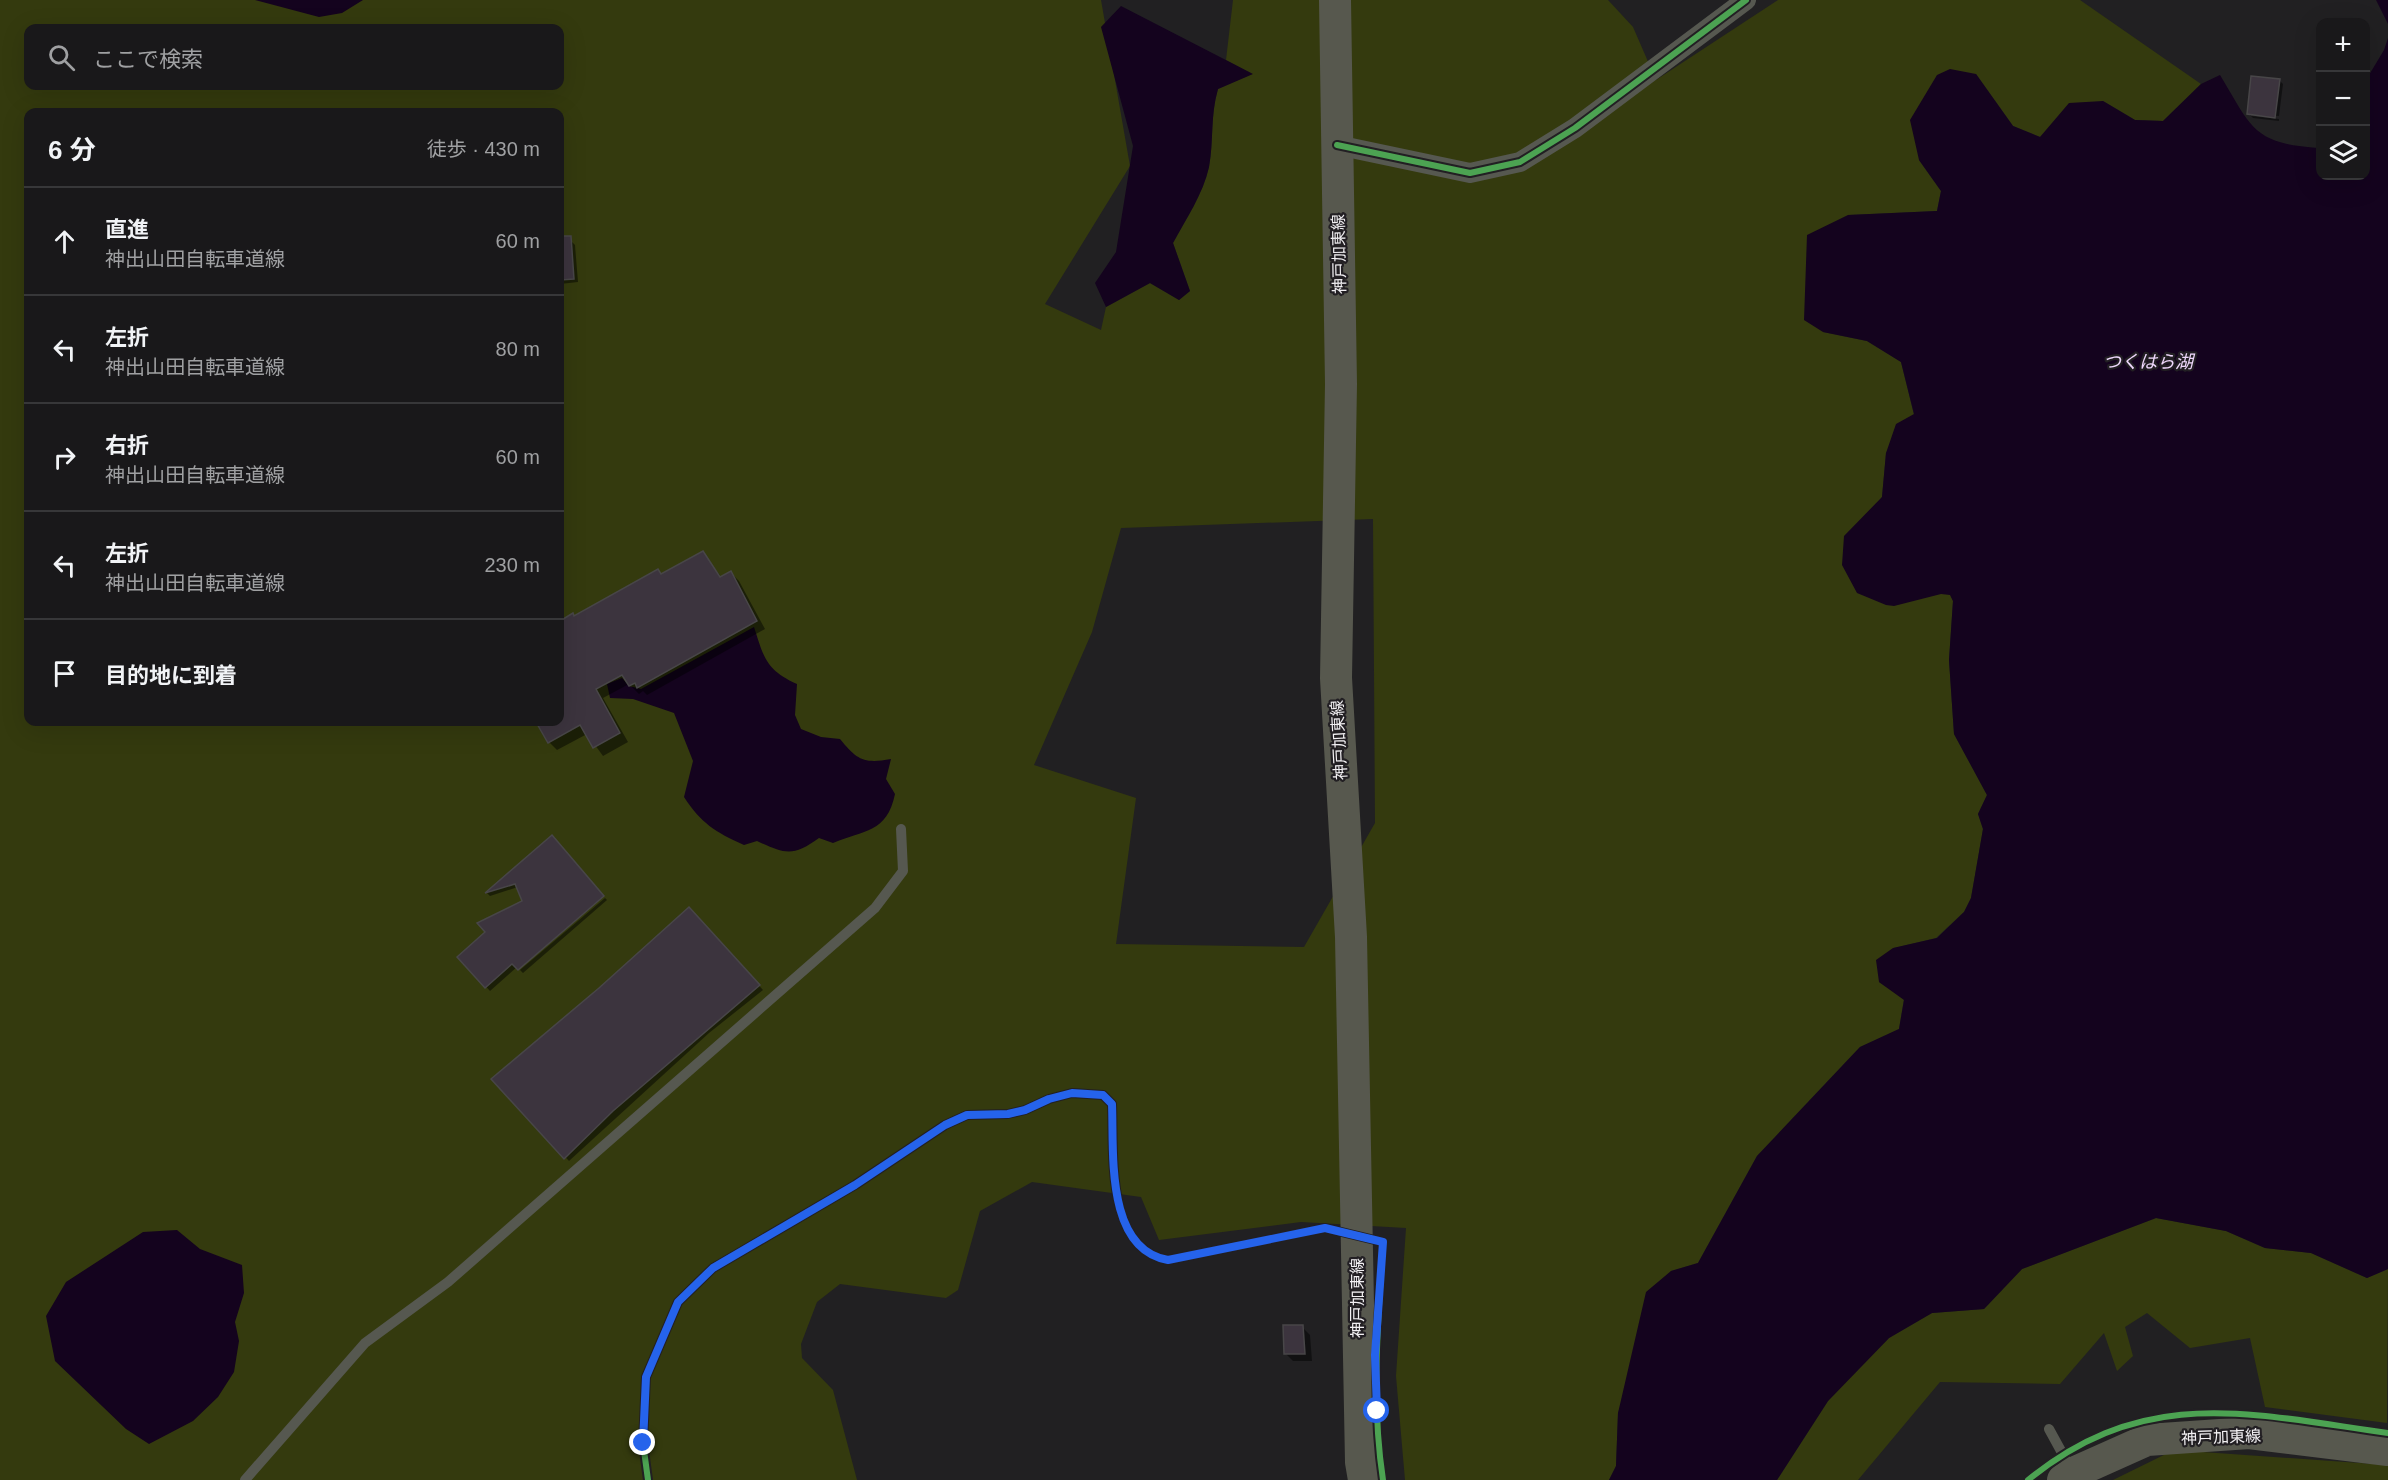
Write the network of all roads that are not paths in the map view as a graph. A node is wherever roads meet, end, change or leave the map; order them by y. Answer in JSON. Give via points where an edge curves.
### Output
{"nodes":[{"id":1,"x":1335,"y":0,"type":"edge"},
{"id":2,"x":1746,"y":0,"type":"edge"},
{"id":3,"x":1337,"y":145,"type":"junction"},
{"id":4,"x":901,"y":829,"type":"dead end"},
{"id":5,"x":2049,"y":1429,"type":"dead end"},
{"id":6,"x":2388,"y":1450,"type":"edge"},
{"id":7,"x":2068,"y":1476,"type":"edge"},
{"id":8,"x":245,"y":1480,"type":"edge"},
{"id":9,"x":1364,"y":1480,"type":"edge"}],
"edges":[{"from":1,"to":3,"type":"main road","name":"神戸加東線"},
{"from":2,"to":3,"type":"street","via":[[1575,128],[1520,162],[1470,173]]},
{"from":3,"to":9,"type":"main road","name":"神戸加東線","via":[[1341,384],[1335,678],[1351,937],[1357,1349],[1360,1462]]},
{"from":4,"to":8,"type":"lane","via":[[903,871],[875,908],[448,1282],[365,1343]]},
{"from":5,"to":7,"type":"lane"},
{"from":6,"to":7,"type":"main road","name":"神戸加東線","via":[[2249,1433],[2146,1440]]}]}
